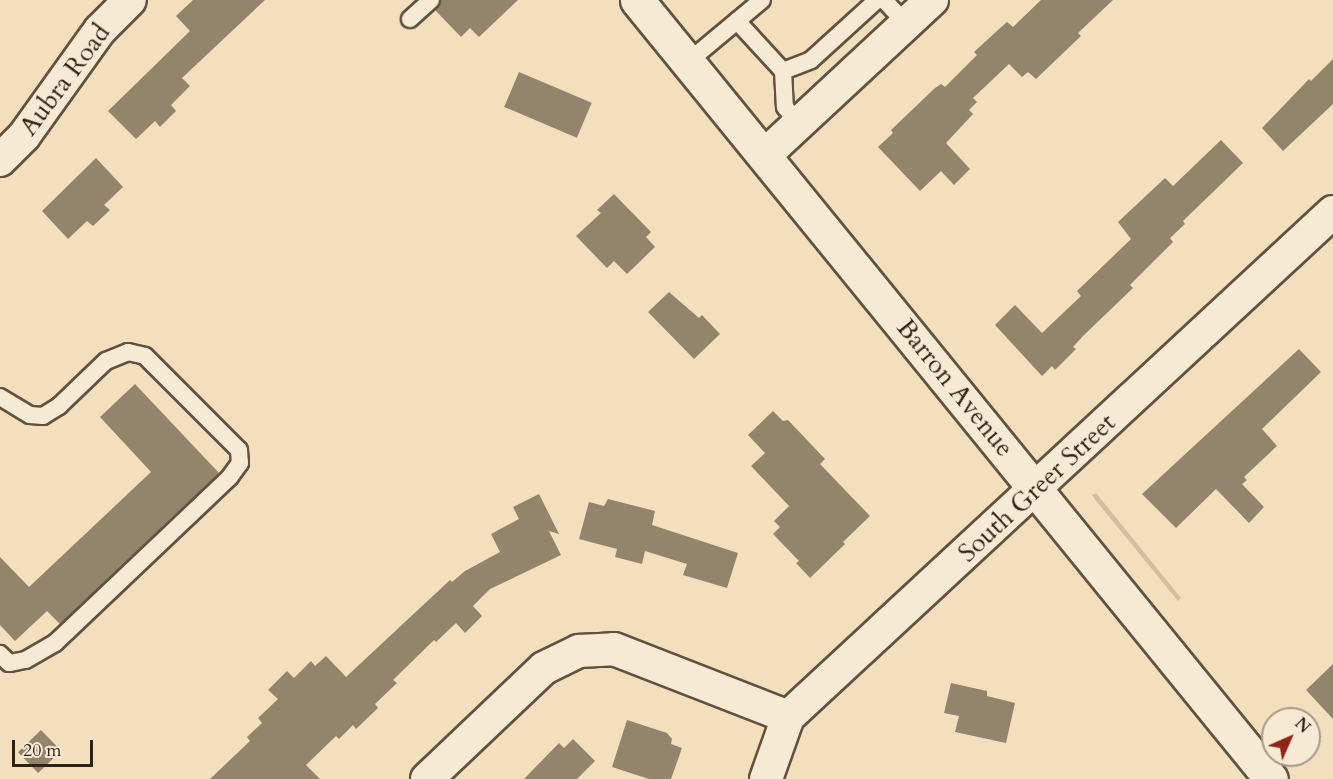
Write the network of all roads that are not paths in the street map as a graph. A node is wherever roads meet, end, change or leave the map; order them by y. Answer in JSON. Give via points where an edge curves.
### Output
{"nodes":[{"id":1,"x":130,"y":0,"type":"edge"},
{"id":2,"x":431,"y":0,"type":"edge"},
{"id":3,"x":637,"y":0,"type":"edge"},
{"id":4,"x":762,"y":0,"type":"edge"},
{"id":5,"x":877,"y":0,"type":"edge"},
{"id":6,"x":884,"y":0,"type":"edge"},
{"id":7,"x":932,"y":0,"type":"edge"},
{"id":8,"x":410,"y":19,"type":"dead end"},
{"id":9,"x":737,"y":21,"type":"junction"},
{"id":10,"x":906,"y":24,"type":"junction"},
{"id":11,"x":689,"y":61,"type":"junction"},
{"id":12,"x":783,"y":71,"type":"junction"},
{"id":13,"x":799,"y":125,"type":"junction"},
{"id":14,"x":765,"y":155,"type":"junction"},
{"id":15,"x":0,"y":160,"type":"edge"},
{"id":16,"x":1333,"y":212,"type":"edge"},
{"id":17,"x":0,"y":397,"type":"edge"},
{"id":18,"x":1037,"y":488,"type":"junction"},
{"id":19,"x":0,"y":654,"type":"edge"},
{"id":20,"x":788,"y":717,"type":"junction"},
{"id":21,"x":427,"y":779,"type":"edge"},
{"id":22,"x":766,"y":779,"type":"edge"},
{"id":23,"x":1271,"y":779,"type":"edge"}],
"edges":[{"from":1,"to":15,"type":"street","name":"Aubra Road","via":[[100,30],[24,136]]},
{"from":2,"to":8,"type":"lane"},
{"from":3,"to":11,"type":"main road","name":"Barron Avenue"},
{"from":4,"to":9,"type":"lane"},
{"from":5,"to":12,"type":"lane","via":[[811,60]]},
{"from":6,"to":10,"type":"lane"},
{"from":7,"to":10,"type":"street"},
{"from":9,"to":11,"type":"lane"},
{"from":9,"to":12,"type":"lane"},
{"from":10,"to":13,"type":"street"},
{"from":11,"to":14,"type":"main road","name":"Barron Avenue"},
{"from":12,"to":13,"type":"lane","via":[[785,107]]},
{"from":13,"to":14,"type":"street"},
{"from":14,"to":18,"type":"main road","name":"Barron Avenue"},
{"from":16,"to":18,"type":"street","name":"South Greer Street"},
{"from":17,"to":19,"type":"lane","via":[[30,415],[43,416],[106,362],[128,352],[145,356],[239,450],[240,463],[230,477],[55,642],[25,660],[9,663]]},
{"from":18,"to":20,"type":"street","name":"South Greer Street"},
{"from":18,"to":23,"type":"main road","name":"Barron Avenue"},
{"from":20,"to":21,"type":"street","via":[[614,649],[579,651],[544,668]]},
{"from":20,"to":22,"type":"street","name":"South Greer Street"}]}
